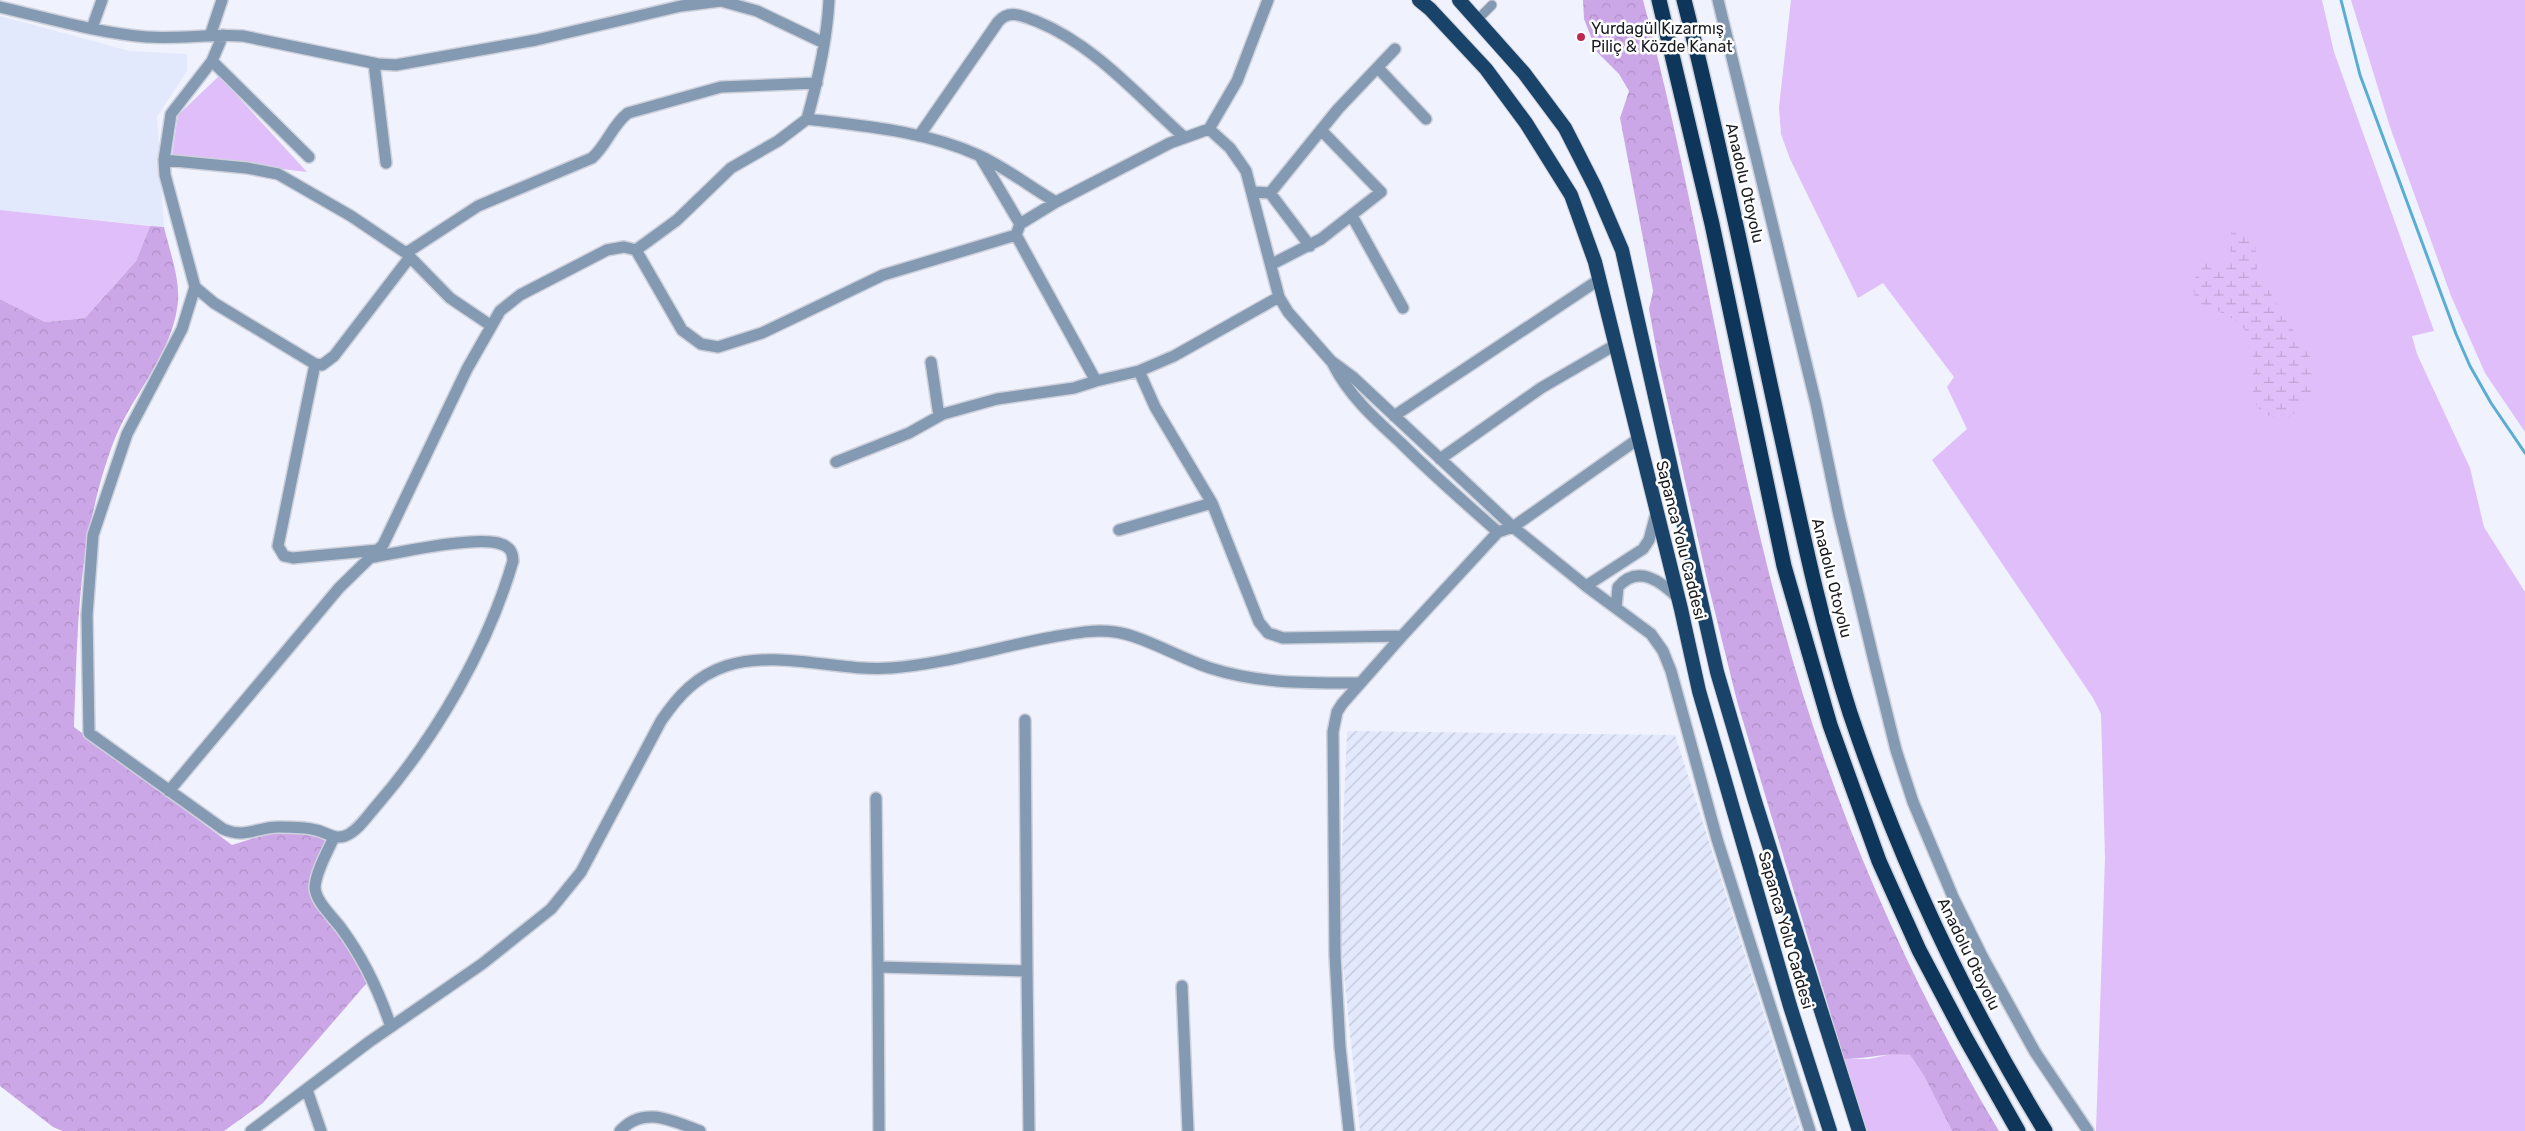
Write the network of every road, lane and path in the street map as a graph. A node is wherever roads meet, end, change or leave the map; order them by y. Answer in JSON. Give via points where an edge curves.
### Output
{"nodes":[{"id":1,"x":102,"y":0,"type":"edge"},
{"id":2,"x":222,"y":0,"type":"edge"},
{"id":3,"x":829,"y":0,"type":"edge"},
{"id":4,"x":1268,"y":0,"type":"edge"},
{"id":5,"x":1419,"y":0,"type":"edge"},
{"id":6,"x":1459,"y":0,"type":"edge"},
{"id":7,"x":1659,"y":0,"type":"edge"},
{"id":8,"x":1684,"y":0,"type":"edge"},
{"id":9,"x":1718,"y":0,"type":"edge"},
{"id":10,"x":1492,"y":5,"type":"dead end"},
{"id":11,"x":0,"y":7,"type":"edge"},
{"id":12,"x":1478,"y":19,"type":"junction"},
{"id":13,"x":92,"y":28,"type":"junction"},
{"id":14,"x":223,"y":35,"type":"junction"},
{"id":15,"x":210,"y":36,"type":"junction"},
{"id":16,"x":824,"y":43,"type":"junction"},
{"id":17,"x":1395,"y":49,"type":"dead end"},
{"id":18,"x":212,"y":61,"type":"junction"},
{"id":19,"x":374,"y":63,"type":"junction"},
{"id":20,"x":1378,"y":68,"type":"junction"},
{"id":21,"x":817,"y":83,"type":"junction"},
{"id":22,"x":807,"y":118,"type":"junction"},
{"id":23,"x":1426,"y":119,"type":"dead end"},
{"id":24,"x":1209,"y":129,"type":"junction"},
{"id":25,"x":1321,"y":130,"type":"junction"},
{"id":26,"x":919,"y":136,"type":"junction"},
{"id":27,"x":1184,"y":136,"type":"junction"},
{"id":28,"x":980,"y":156,"type":"junction"},
{"id":29,"x":309,"y":157,"type":"dead end"},
{"id":30,"x":164,"y":160,"type":"junction"},
{"id":31,"x":386,"y":163,"type":"dead end"},
{"id":32,"x":1253,"y":192,"type":"junction"},
{"id":33,"x":1270,"y":193,"type":"junction"},
{"id":34,"x":1056,"y":202,"type":"junction"},
{"id":35,"x":1352,"y":216,"type":"junction"},
{"id":36,"x":1018,"y":229,"type":"junction"},
{"id":37,"x":1310,"y":246,"type":"junction"},
{"id":38,"x":636,"y":250,"type":"junction"},
{"id":39,"x":408,"y":255,"type":"junction"},
{"id":40,"x":1272,"y":264,"type":"junction"},
{"id":41,"x":1600,"y":280,"type":"junction"},
{"id":42,"x":195,"y":287,"type":"junction"},
{"id":43,"x":1279,"y":298,"type":"junction"},
{"id":44,"x":1403,"y":308,"type":"dead end"},
{"id":45,"x":490,"y":326,"type":"junction"},
{"id":46,"x":1615,"y":345,"type":"junction"},
{"id":47,"x":1331,"y":360,"type":"junction"},
{"id":48,"x":931,"y":362,"type":"dead end"},
{"id":49,"x":315,"y":364,"type":"junction"},
{"id":50,"x":1139,"y":371,"type":"junction"},
{"id":51,"x":1096,"y":381,"type":"junction"},
{"id":52,"x":939,"y":416,"type":"junction"},
{"id":53,"x":1394,"y":416,"type":"junction"},
{"id":54,"x":1638,"y":439,"type":"junction"},
{"id":55,"x":1440,"y":459,"type":"junction"},
{"id":56,"x":836,"y":462,"type":"dead end"},
{"id":57,"x":1212,"y":503,"type":"junction"},
{"id":58,"x":1656,"y":514,"type":"junction"},
{"id":59,"x":1513,"y":527,"type":"junction"},
{"id":60,"x":1119,"y":530,"type":"dead end"},
{"id":61,"x":1498,"y":532,"type":"junction"},
{"id":62,"x":373,"y":554,"type":"junction"},
{"id":63,"x":1586,"y":586,"type":"junction"},
{"id":64,"x":1679,"y":599,"type":"junction"},
{"id":65,"x":1616,"y":608,"type":"junction"},
{"id":66,"x":1402,"y":636,"type":"junction"},
{"id":67,"x":1360,"y":683,"type":"junction"},
{"id":68,"x":1025,"y":720,"type":"dead end"},
{"id":69,"x":169,"y":791,"type":"junction"},
{"id":70,"x":876,"y":798,"type":"dead end"},
{"id":71,"x":334,"y":837,"type":"junction"},
{"id":72,"x":878,"y":967,"type":"junction"},
{"id":73,"x":1027,"y":971,"type":"junction"},
{"id":74,"x":1182,"y":986,"type":"dead end"},
{"id":75,"x":392,"y":1026,"type":"junction"},
{"id":76,"x":307,"y":1090,"type":"junction"},
{"id":77,"x":251,"y":1131,"type":"edge"},
{"id":78,"x":321,"y":1131,"type":"edge"},
{"id":79,"x":620,"y":1131,"type":"edge"},
{"id":80,"x":700,"y":1131,"type":"edge"},
{"id":81,"x":879,"y":1131,"type":"edge"},
{"id":82,"x":1029,"y":1131,"type":"edge"},
{"id":83,"x":1188,"y":1131,"type":"edge"},
{"id":84,"x":1349,"y":1131,"type":"edge"},
{"id":85,"x":1810,"y":1131,"type":"edge"},
{"id":86,"x":1830,"y":1131,"type":"edge"},
{"id":87,"x":1859,"y":1131,"type":"edge"},
{"id":88,"x":2018,"y":1131,"type":"edge"},
{"id":89,"x":2045,"y":1131,"type":"edge"},
{"id":90,"x":2088,"y":1131,"type":"edge"}],
"edges":[{"from":1,"to":13,"type":"street"},
{"from":2,"to":15,"type":"street"},
{"from":3,"to":16,"type":"street"},
{"from":4,"to":24,"type":"street","via":[[1237,81]]},
{"from":5,"to":41,"type":"highway","name":"Sapanca Yolu Caddesi","via":[[1486,69],[1526,123],[1571,195]]},
{"from":6,"to":12,"type":"highway","name":"Sapanca Yolu Caddesi"},
{"from":7,"to":88,"type":"highway","via":[[1712,224],[1784,566],[1830,725],[1879,861],[1919,950]]},
{"from":8,"to":89,"type":"highway","name":"Anadolu Otoyolu","via":[[1736,219],[1807,561],[1851,714],[1899,845],[1941,938],[1984,1024]]},
{"from":9,"to":90,"type":"street","via":[[1816,404],[1864,622],[1896,750],[1913,802],[1953,897],[1984,958],[2035,1052]]},
{"from":10,"to":12,"type":"street"},
{"from":11,"to":13,"type":"street"},
{"from":12,"to":87,"type":"highway","name":"Sapanca Yolu Caddesi","via":[[1524,73],[1564,128],[1595,186],[1622,250],[1717,672]]},
{"from":13,"to":15,"type":"street","via":[[146,37]]},
{"from":14,"to":15,"type":"street"},
{"from":14,"to":18,"type":"street"},
{"from":14,"to":19,"type":"street","via":[[243,36]]},
{"from":16,"to":19,"type":"street","via":[[757,11],[721,1],[689,5],[507,46],[396,65]]},
{"from":16,"to":21,"type":"street"},
{"from":17,"to":20,"type":"street"},
{"from":18,"to":29,"type":"street"},
{"from":18,"to":30,"type":"street","via":[[171,114]]},
{"from":19,"to":31,"type":"street"},
{"from":20,"to":23,"type":"street"},
{"from":20,"to":25,"type":"street"},
{"from":21,"to":22,"type":"street"},
{"from":21,"to":39,"type":"street","via":[[721,87],[628,113],[592,158],[478,206],[456,218]]},
{"from":22,"to":26,"type":"street"},
{"from":22,"to":38,"type":"street","via":[[778,142],[731,168],[677,220]]},
{"from":24,"to":27,"type":"street"},
{"from":24,"to":32,"type":"street","via":[[1242,162]]},
{"from":25,"to":33,"type":"street"},
{"from":25,"to":35,"type":"street","via":[[1381,192]]},
{"from":26,"to":27,"type":"street","via":[[998,22],[1003,17],[1019,14],[1081,44]]},
{"from":26,"to":28,"type":"street"},
{"from":27,"to":34,"type":"street"},
{"from":28,"to":34,"type":"street"},
{"from":28,"to":36,"type":"street"},
{"from":30,"to":39,"type":"street","via":[[278,174],[351,216]]},
{"from":30,"to":42,"type":"street"},
{"from":32,"to":33,"type":"street"},
{"from":32,"to":40,"type":"street"},
{"from":33,"to":37,"type":"street"},
{"from":34,"to":36,"type":"street"},
{"from":35,"to":37,"type":"street"},
{"from":35,"to":44,"type":"street"},
{"from":36,"to":38,"type":"street","via":[[883,275],[770,329],[718,347],[701,344],[682,330]]},
{"from":36,"to":51,"type":"street"},
{"from":37,"to":40,"type":"street"},
{"from":38,"to":45,"type":"street","via":[[616,247],[579,263],[509,302]]},
{"from":39,"to":45,"type":"street","via":[[450,298]]},
{"from":39,"to":49,"type":"street","via":[[334,356],[322,365]]},
{"from":40,"to":43,"type":"street"},
{"from":41,"to":46,"type":"highway","name":"Sapanca Yolu Caddesi"},
{"from":41,"to":53,"type":"street"},
{"from":42,"to":49,"type":"street","via":[[214,303]]},
{"from":42,"to":69,"type":"street","via":[[182,329],[118,455],[93,535],[87,590],[89,733]]},
{"from":43,"to":47,"type":"street"},
{"from":43,"to":50,"type":"street","via":[[1174,356]]},
{"from":45,"to":62,"type":"street","via":[[387,536]]},
{"from":46,"to":54,"type":"highway","name":"Sapanca Yolu Caddesi"},
{"from":46,"to":55,"type":"street","via":[[1542,388]]},
{"from":47,"to":53,"type":"street"},
{"from":47,"to":61,"type":"street","via":[[1363,407]]},
{"from":48,"to":52,"type":"street"},
{"from":49,"to":62,"type":"street","via":[[278,546],[284,556],[294,558]]},
{"from":50,"to":51,"type":"street"},
{"from":50,"to":57,"type":"street","via":[[1155,407]]},
{"from":51,"to":52,"type":"street","via":[[1074,388],[997,399]]},
{"from":52,"to":56,"type":"street","via":[[909,433]]},
{"from":53,"to":55,"type":"street"},
{"from":54,"to":58,"type":"highway","name":"Sapanca Yolu Caddesi"},
{"from":54,"to":59,"type":"street"},
{"from":55,"to":59,"type":"street"},
{"from":57,"to":60,"type":"street"},
{"from":57,"to":66,"type":"street","via":[[1259,622],[1268,633],[1283,638]]},
{"from":58,"to":63,"type":"street","via":[[1649,540],[1643,548]]},
{"from":58,"to":64,"type":"highway","name":"Sapanca Yolu Caddesi"},
{"from":59,"to":61,"type":"street"},
{"from":59,"to":63,"type":"street"},
{"from":61,"to":66,"type":"street"},
{"from":62,"to":69,"type":"street","via":[[339,588]]},
{"from":62,"to":71,"type":"street","via":[[488,541],[507,547],[513,553],[513,561],[460,687],[388,792],[357,828],[346,836]]},
{"from":63,"to":65,"type":"street"},
{"from":64,"to":65,"type":"street","via":[[1660,581],[1637,575],[1629,577],[1618,587]]},
{"from":64,"to":86,"type":"highway","name":"Sapanca Yolu Caddesi","via":[[1699,691],[1790,1006]]},
{"from":65,"to":85,"type":"street","via":[[1651,634],[1668,662],[1717,839]]},
{"from":66,"to":67,"type":"street"},
{"from":67,"to":75,"type":"street","via":[[1300,683],[1243,677],[1180,658],[1117,632],[1098,630],[891,668],[835,667],[772,660],[726,666],[704,675],[675,700],[646,746],[581,872],[552,908],[482,964]]},
{"from":67,"to":84,"type":"street","via":[[1337,712],[1333,732],[1335,954]]},
{"from":68,"to":73,"type":"street"},
{"from":69,"to":71,"type":"street","via":[[233,834],[278,827],[316,829]]},
{"from":70,"to":72,"type":"street"},
{"from":71,"to":75,"type":"street","via":[[317,878],[318,898],[344,931],[372,977]]},
{"from":72,"to":73,"type":"street"},
{"from":72,"to":81,"type":"street"},
{"from":73,"to":82,"type":"street"},
{"from":74,"to":83,"type":"street"},
{"from":75,"to":76,"type":"street"},
{"from":76,"to":77,"type":"street"},
{"from":76,"to":78,"type":"street"},
{"from":79,"to":80,"type":"street","via":[[628,1123],[648,1116],[659,1116]]}]}
